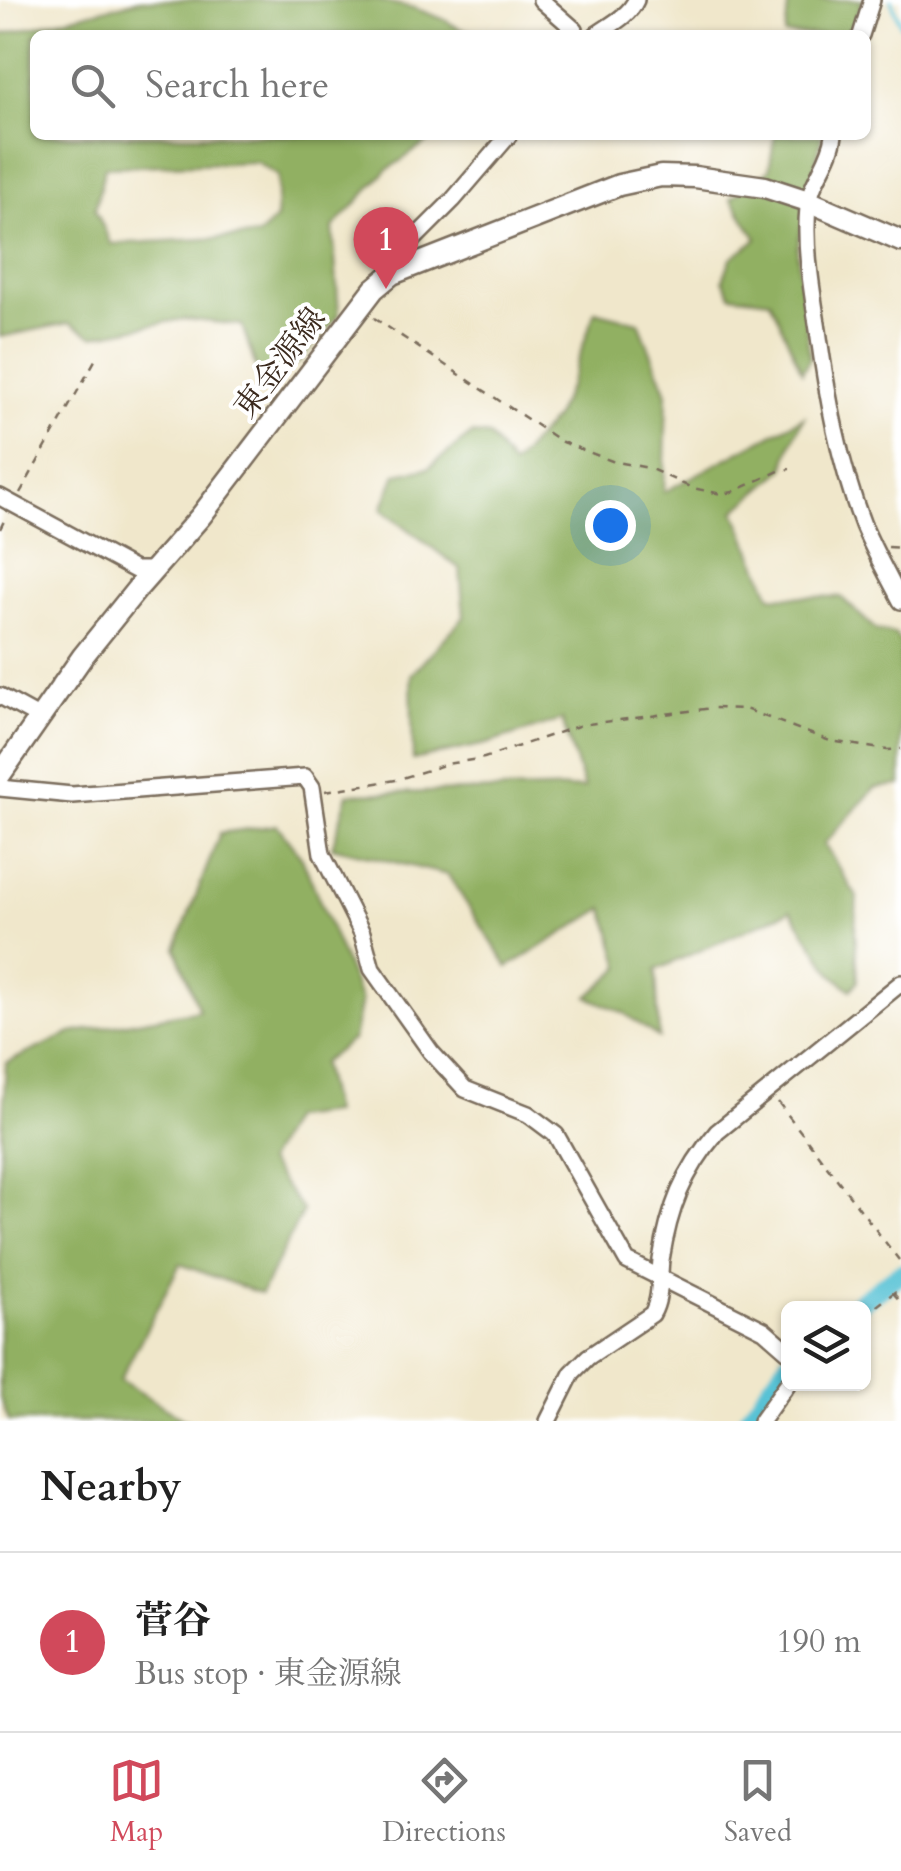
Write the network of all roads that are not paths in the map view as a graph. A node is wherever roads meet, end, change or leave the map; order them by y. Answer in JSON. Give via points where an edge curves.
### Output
{"nodes":[{"id":1,"x":541,"y":0,"type":"edge"},
{"id":2,"x":636,"y":0,"type":"edge"},
{"id":3,"x":872,"y":0,"type":"edge"},
{"id":4,"x":575,"y":30,"type":"edge"},
{"id":5,"x":603,"y":30,"type":"edge"},
{"id":6,"x":863,"y":30,"type":"edge"},
{"id":7,"x":505,"y":140,"type":"edge"},
{"id":8,"x":833,"y":140,"type":"edge"},
{"id":9,"x":808,"y":201,"type":"junction"},
{"id":10,"x":901,"y":241,"type":"edge"},
{"id":11,"x":392,"y":274,"type":"junction"},
{"id":12,"x":7,"y":500,"type":"edge"},
{"id":13,"x":154,"y":570,"type":"junction"},
{"id":14,"x":901,"y":601,"type":"edge"},
{"id":15,"x":0,"y":696,"type":"edge"},
{"id":16,"x":40,"y":718,"type":"junction"},
{"id":17,"x":0,"y":775,"type":"edge"},
{"id":18,"x":0,"y":788,"type":"edge"},
{"id":19,"x":901,"y":983,"type":"edge"},
{"id":20,"x":659,"y":1276,"type":"junction"},
{"id":21,"x":781,"y":1345,"type":"edge"},
{"id":22,"x":783,"y":1391,"type":"edge"},
{"id":23,"x":548,"y":1421,"type":"edge"},
{"id":24,"x":762,"y":1421,"type":"edge"}],
"edges":[{"from":1,"to":4,"type":"street"},
{"from":2,"to":5,"type":"street"},
{"from":3,"to":6,"type":"street"},
{"from":7,"to":11,"type":"street","via":[[400,253]]},
{"from":8,"to":9,"type":"street"},
{"from":9,"to":10,"type":"main road","name":"東金源線"},
{"from":9,"to":11,"type":"main road","name":"東金源線","via":[[765,187],[646,178]]},
{"from":9,"to":14,"type":"street","via":[[812,294],[838,444],[864,526]]},
{"from":11,"to":13,"type":"main road","name":"東金源線"},
{"from":12,"to":13,"type":"street","via":[[135,570]]},
{"from":13,"to":16,"type":"main road","name":"東金源線"},
{"from":15,"to":16,"type":"street"},
{"from":16,"to":17,"type":"main road","name":"東金源線"},
{"from":18,"to":20,"type":"street","via":[[72,795],[306,776],[322,854],[362,933],[372,970],[465,1089],[528,1114],[556,1135],[628,1260]]},
{"from":19,"to":20,"type":"street","via":[[705,1146],[672,1207]]},
{"from":20,"to":21,"type":"street"},
{"from":20,"to":23,"type":"street","via":[[652,1314],[572,1373]]},
{"from":22,"to":24,"type":"street"}]}
